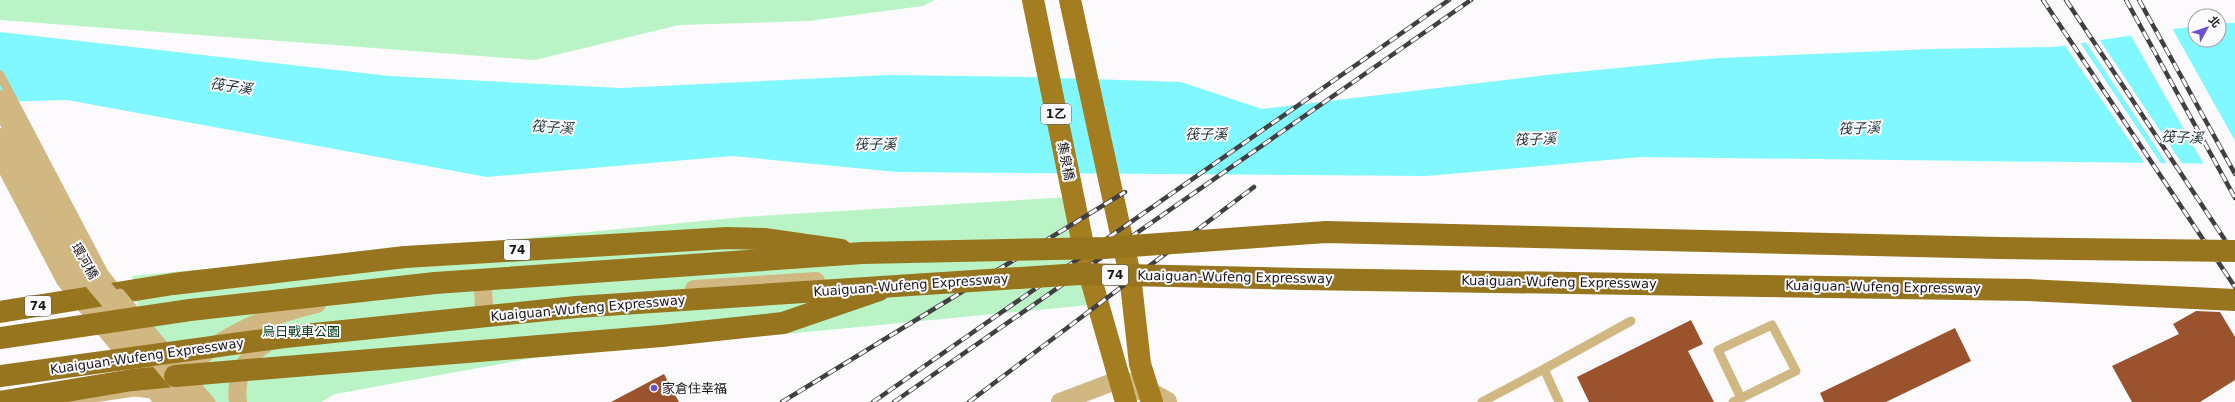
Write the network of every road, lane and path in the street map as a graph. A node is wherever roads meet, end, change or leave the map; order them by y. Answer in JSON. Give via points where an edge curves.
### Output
{"nodes":[{"id":1,"x":1033,"y":0,"type":"edge"},
{"id":2,"x":1070,"y":0,"type":"edge"},
{"id":3,"x":0,"y":75,"type":"edge"},
{"id":4,"x":0,"y":101,"type":"edge"},
{"id":5,"x":0,"y":139,"type":"edge"},
{"id":6,"x":0,"y":165,"type":"edge"},
{"id":7,"x":2235,"y":251,"type":"edge"},
{"id":8,"x":862,"y":253,"type":"junction"},
{"id":9,"x":1086,"y":260,"type":"junction"},
{"id":10,"x":885,"y":288,"type":"junction"},
{"id":11,"x":92,"y":295,"type":"junction"},
{"id":12,"x":484,"y":297,"type":"junction"},
{"id":13,"x":23,"y":298,"type":"dead end"},
{"id":14,"x":2235,"y":300,"type":"edge"},
{"id":15,"x":0,"y":312,"type":"edge"},
{"id":16,"x":1631,"y":321,"type":"dead end"},
{"id":17,"x":234,"y":335,"type":"junction"},
{"id":18,"x":0,"y":338,"type":"edge"},
{"id":19,"x":250,"y":356,"type":"junction"},
{"id":20,"x":1544,"y":369,"type":"junction"},
{"id":21,"x":0,"y":376,"type":"edge"},
{"id":22,"x":1118,"y":380,"type":"junction"},
{"id":23,"x":162,"y":381,"type":"junction"},
{"id":24,"x":1156,"y":399,"type":"edge"},
{"id":25,"x":1737,"y":400,"type":"edge"},
{"id":26,"x":0,"y":402,"type":"edge"},
{"id":27,"x":68,"y":402,"type":"edge"},
{"id":28,"x":158,"y":402,"type":"edge"},
{"id":29,"x":176,"y":402,"type":"edge"},
{"id":30,"x":197,"y":402,"type":"edge"},
{"id":31,"x":211,"y":402,"type":"edge"},
{"id":32,"x":238,"y":402,"type":"edge"},
{"id":33,"x":1060,"y":402,"type":"edge"},
{"id":34,"x":1126,"y":402,"type":"edge"},
{"id":35,"x":1482,"y":402,"type":"edge"},
{"id":36,"x":1559,"y":402,"type":"edge"}],
"edges":[{"from":1,"to":9,"type":"main road","name":"集泉橋","number":"1乙"},
{"from":2,"to":24,"type":"main road","via":[[1130,275],[1140,364]]},
{"from":3,"to":11,"type":"lane","via":[[104,273]]},
{"from":4,"to":11,"type":"street","name":"環河橋","bridge":true,"via":[[91,276]]},
{"from":5,"to":11,"type":"street","name":"環河橋","via":[[68,269]]},
{"from":6,"to":11,"type":"lane","via":[[61,282]]},
{"from":7,"to":8,"type":"highway","number":"74","bridge":true,"via":[[1326,232],[1104,248]]},
{"from":8,"to":11,"type":"highway","number":"74","bridge":true,"via":[[764,239],[727,238],[405,257]]},
{"from":8,"to":18,"type":"highway","number":"74","bridge":true,"via":[[435,283],[190,310]]},
{"from":9,"to":12,"type":"street","via":[[757,269]]},
{"from":9,"to":22,"type":"main road","number":"1乙"},
{"from":10,"to":14,"type":"highway","name":"Kuaiguan-Wufeng Expressway","number":"74","bridge":true,"via":[[1080,274],[2028,290]]},
{"from":10,"to":21,"type":"highway","name":"Kuaiguan-Wufeng Expressway","number":"74","bridge":true,"via":[[576,307],[285,337]]},
{"from":10,"to":23,"type":"highway","number":"74","bridge":true,"via":[[783,323]]},
{"from":11,"to":13,"type":"lane"},
{"from":11,"to":15,"type":"highway","number":"74"},
{"from":11,"to":23,"type":"street","name":"環河橋","bridge":true},
{"from":11,"to":23,"type":"lane","bridge":true},
{"from":12,"to":17,"type":"street","via":[[320,303],[286,312]]},
{"from":12,"to":19,"type":"street","via":[[292,331],[266,344]]},
{"from":16,"to":20,"type":"lane"},
{"from":17,"to":19,"type":"street","via":[[231,341],[232,353],[237,357]]},
{"from":17,"to":29,"type":"street","via":[[197,362],[183,380]]},
{"from":19,"to":32,"type":"street","via":[[239,373],[236,389]]},
{"from":20,"to":35,"type":"lane"},
{"from":20,"to":36,"type":"lane"},
{"from":22,"to":24,"type":"street"},
{"from":22,"to":33,"type":"street"},
{"from":22,"to":34,"type":"main road","number":"1乙"},
{"from":23,"to":26,"type":"highway","number":"74"},
{"from":23,"to":27,"type":"lane","via":[[134,392]]},
{"from":23,"to":28,"type":"lane"},
{"from":23,"to":29,"type":"street","name":"環河橋"},
{"from":23,"to":30,"type":"street","name":"環河橋","bridge":true},
{"from":23,"to":31,"type":"lane"},
{"from":25,"to":25,"type":"lane","via":[[1796,371],[1772,325],[1718,350]]}]}
